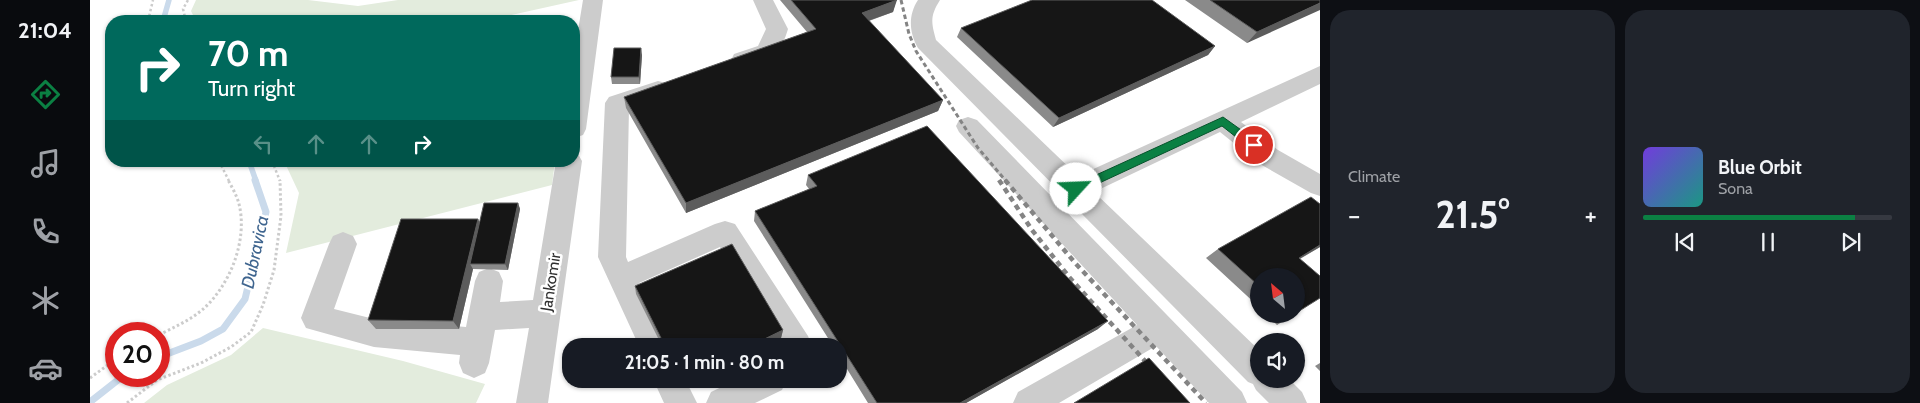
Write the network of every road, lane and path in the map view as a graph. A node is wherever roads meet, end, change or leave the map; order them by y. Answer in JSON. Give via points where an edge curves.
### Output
{"nodes":[{"id":1,"x":152,"y":0,"type":"edge"},
{"id":2,"x":188,"y":0,"type":"edge"},
{"id":3,"x":593,"y":0,"type":"edge"},
{"id":4,"x":763,"y":0,"type":"edge"},
{"id":5,"x":930,"y":0,"type":"edge"},
{"id":6,"x":149,"y":15,"type":"edge"},
{"id":7,"x":184,"y":15,"type":"edge"},
{"id":8,"x":718,"y":68,"type":"edge"},
{"id":9,"x":1320,"y":74,"type":"edge"},
{"id":10,"x":678,"y":82,"type":"edge"},
{"id":11,"x":580,"y":88,"type":"edge"},
{"id":12,"x":1223,"y":121,"type":"junction"},
{"id":13,"x":968,"y":126,"type":"dead end"},
{"id":14,"x":222,"y":167,"type":"edge"},
{"id":15,"x":274,"y":167,"type":"edge"},
{"id":16,"x":568,"y":167,"type":"edge"},
{"id":17,"x":1320,"y":186,"type":"edge"},
{"id":18,"x":1076,"y":189,"type":"junction"},
{"id":19,"x":343,"y":244,"type":"dead end"},
{"id":20,"x":622,"y":278,"type":"junction"},
{"id":21,"x":489,"y":281,"type":"dead end"},
{"id":22,"x":546,"y":313,"type":"junction"},
{"id":23,"x":1159,"y":328,"type":"junction"},
{"id":24,"x":170,"y":329,"type":"edge"},
{"id":25,"x":650,"y":338,"type":"edge"},
{"id":26,"x":792,"y":338,"type":"edge"},
{"id":27,"x":478,"y":341,"type":"junction"},
{"id":28,"x":1250,"y":362,"type":"edge"},
{"id":29,"x":105,"y":367,"type":"edge"},
{"id":30,"x":90,"y":378,"type":"edge"},
{"id":31,"x":674,"y":388,"type":"edge"},
{"id":32,"x":753,"y":388,"type":"edge"},
{"id":33,"x":1276,"y":388,"type":"edge"},
{"id":34,"x":127,"y":403,"type":"edge"},
{"id":35,"x":532,"y":403,"type":"edge"},
{"id":36,"x":681,"y":403,"type":"edge"},
{"id":37,"x":722,"y":403,"type":"edge"},
{"id":38,"x":1029,"y":403,"type":"edge"},
{"id":39,"x":1231,"y":403,"type":"edge"},
{"id":40,"x":1291,"y":403,"type":"edge"}],
"edges":[{"from":1,"to":6,"type":"path"},
{"from":2,"to":7,"type":"path","via":[[183,9]]},
{"from":3,"to":11,"type":"street"},
{"from":4,"to":8,"type":"street","via":[[777,29],[770,49],[762,55]]},
{"from":5,"to":18,"type":"street","via":[[925,4],[920,23],[926,43]]},
{"from":9,"to":12,"type":"street"},
{"from":10,"to":20,"type":"street","via":[[617,103],[612,257]]},
{"from":12,"to":17,"type":"street","via":[[1269,157]]},
{"from":12,"to":18,"type":"street"},
{"from":13,"to":23,"type":"street"},
{"from":14,"to":24,"type":"path","via":[[240,209],[241,236],[228,275],[213,300],[193,317]]},
{"from":15,"to":34,"type":"path","via":[[281,183],[281,216],[274,270],[251,332],[201,363],[157,380]]},
{"from":16,"to":22,"type":"street","name":"Jankomir"},
{"from":18,"to":28,"type":"street"},
{"from":19,"to":27,"type":"street","via":[[316,318],[374,333]]},
{"from":20,"to":25,"type":"street"},
{"from":20,"to":26,"type":"street","via":[[726,232]]},
{"from":21,"to":27,"type":"street"},
{"from":22,"to":27,"type":"street"},
{"from":22,"to":35,"type":"street","name":"Jankomir"},
{"from":23,"to":38,"type":"street"},
{"from":23,"to":39,"type":"street"},
{"from":29,"to":30,"type":"path"},
{"from":31,"to":36,"type":"street"},
{"from":32,"to":37,"type":"street"},
{"from":33,"to":40,"type":"street"}]}
